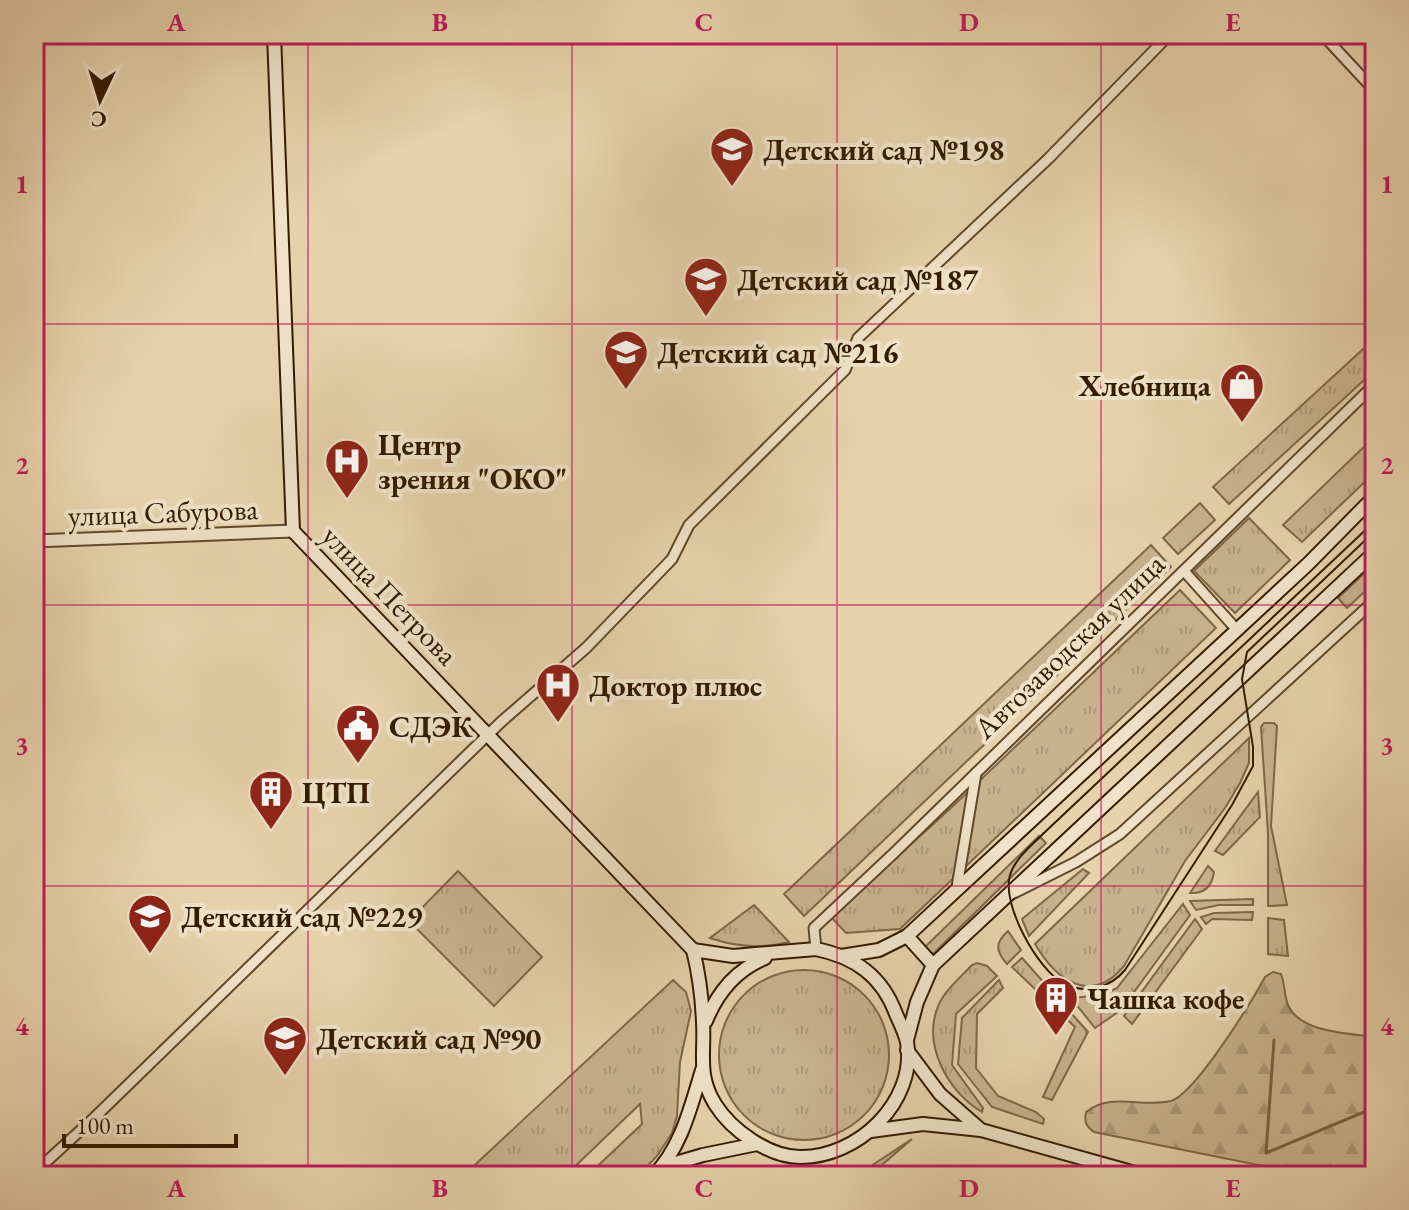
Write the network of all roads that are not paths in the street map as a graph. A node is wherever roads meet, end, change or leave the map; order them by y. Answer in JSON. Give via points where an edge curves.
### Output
{"nodes":[{"id":1,"x":274,"y":34,"type":"edge"},
{"id":2,"x":1170,"y":34,"type":"edge"},
{"id":3,"x":1322,"y":34,"type":"edge"},
{"id":4,"x":1375,"y":91,"type":"edge"},
{"id":5,"x":1375,"y":384,"type":"edge"},
{"id":6,"x":1375,"y":496,"type":"edge"},
{"id":7,"x":293,"y":531,"type":"junction"},
{"id":8,"x":34,"y":541,"type":"edge"},
{"id":9,"x":1375,"y":552,"type":"edge"},
{"id":10,"x":1184,"y":571,"type":"junction"},
{"id":11,"x":1375,"y":600,"type":"edge"},
{"id":12,"x":1237,"y":630,"type":"junction"},
{"id":13,"x":488,"y":735,"type":"junction"},
{"id":14,"x":976,"y":773,"type":"junction"},
{"id":15,"x":957,"y":887,"type":"junction"},
{"id":16,"x":1004,"y":898,"type":"junction"},
{"id":17,"x":907,"y":936,"type":"junction"},
{"id":18,"x":816,"y":949,"type":"junction"},
{"id":19,"x":693,"y":950,"type":"junction"},
{"id":20,"x":776,"y":953,"type":"junction"},
{"id":21,"x":841,"y":956,"type":"junction"},
{"id":22,"x":933,"y":965,"type":"junction"},
{"id":23,"x":704,"y":1027,"type":"junction"},
{"id":24,"x":907,"y":1045,"type":"junction"},
{"id":25,"x":702,"y":1070,"type":"junction"},
{"id":26,"x":981,"y":1130,"type":"junction"},
{"id":27,"x":871,"y":1131,"type":"junction"},
{"id":28,"x":757,"y":1144,"type":"junction"},
{"id":29,"x":658,"y":1172,"type":"edge"},
{"id":30,"x":34,"y":1173,"type":"edge"},
{"id":31,"x":1146,"y":1176,"type":"edge"}],
"edges":[{"from":1,"to":7,"type":"main road","name":"улица Петрова"},
{"from":2,"to":13,"type":"street","via":[[1048,159],[858,338],[845,370],[689,525],[672,559],[586,648]]},
{"from":3,"to":4,"type":"street"},
{"from":5,"to":10,"type":"street","name":"Автозаводская улица"},
{"from":6,"to":12,"type":"main road"},
{"from":7,"to":8,"type":"street","name":"улица Сабурова"},
{"from":7,"to":13,"type":"main road","name":"улица Петрова"},
{"from":9,"to":16,"type":"main road"},
{"from":10,"to":12,"type":"street"},
{"from":10,"to":14,"type":"street","name":"Автозаводская улица"},
{"from":11,"to":16,"type":"street","via":[[1120,834]]},
{"from":12,"to":15,"type":"main road"},
{"from":13,"to":19,"type":"main road","name":"улица Петрова"},
{"from":13,"to":30,"type":"street"},
{"from":14,"to":15,"type":"street"},
{"from":14,"to":18,"type":"street","name":"Автозаводская улица","via":[[814,928]]},
{"from":15,"to":17,"type":"main road"},
{"from":16,"to":22,"type":"main road"},
{"from":17,"to":21,"type":"main road","via":[[879,950]]},
{"from":17,"to":22,"type":"main road"},
{"from":18,"to":20,"type":"main road"},
{"from":18,"to":21,"type":"main road"},
{"from":19,"to":20,"type":"main road","via":[[733,956]]},
{"from":19,"to":23,"type":"main road"},
{"from":20,"to":23,"type":"main road","via":[[730,981]]},
{"from":21,"to":24,"type":"main road","via":[[868,971],[889,993]]},
{"from":22,"to":24,"type":"main road"},
{"from":23,"to":25,"type":"main road"},
{"from":24,"to":26,"type":"main road","via":[[940,1094]]},
{"from":24,"to":27,"type":"main road","via":[[904,1080],[891,1108]]},
{"from":25,"to":28,"type":"main road","via":[[714,1103],[733,1127]]},
{"from":25,"to":29,"type":"main road","via":[[684,1125]]},
{"from":26,"to":27,"type":"main road","via":[[923,1124]]},
{"from":26,"to":31,"type":"main road"},
{"from":27,"to":28,"type":"main road","via":[[846,1147],[798,1157]]},
{"from":28,"to":29,"type":"main road","via":[[703,1155]]}]}
